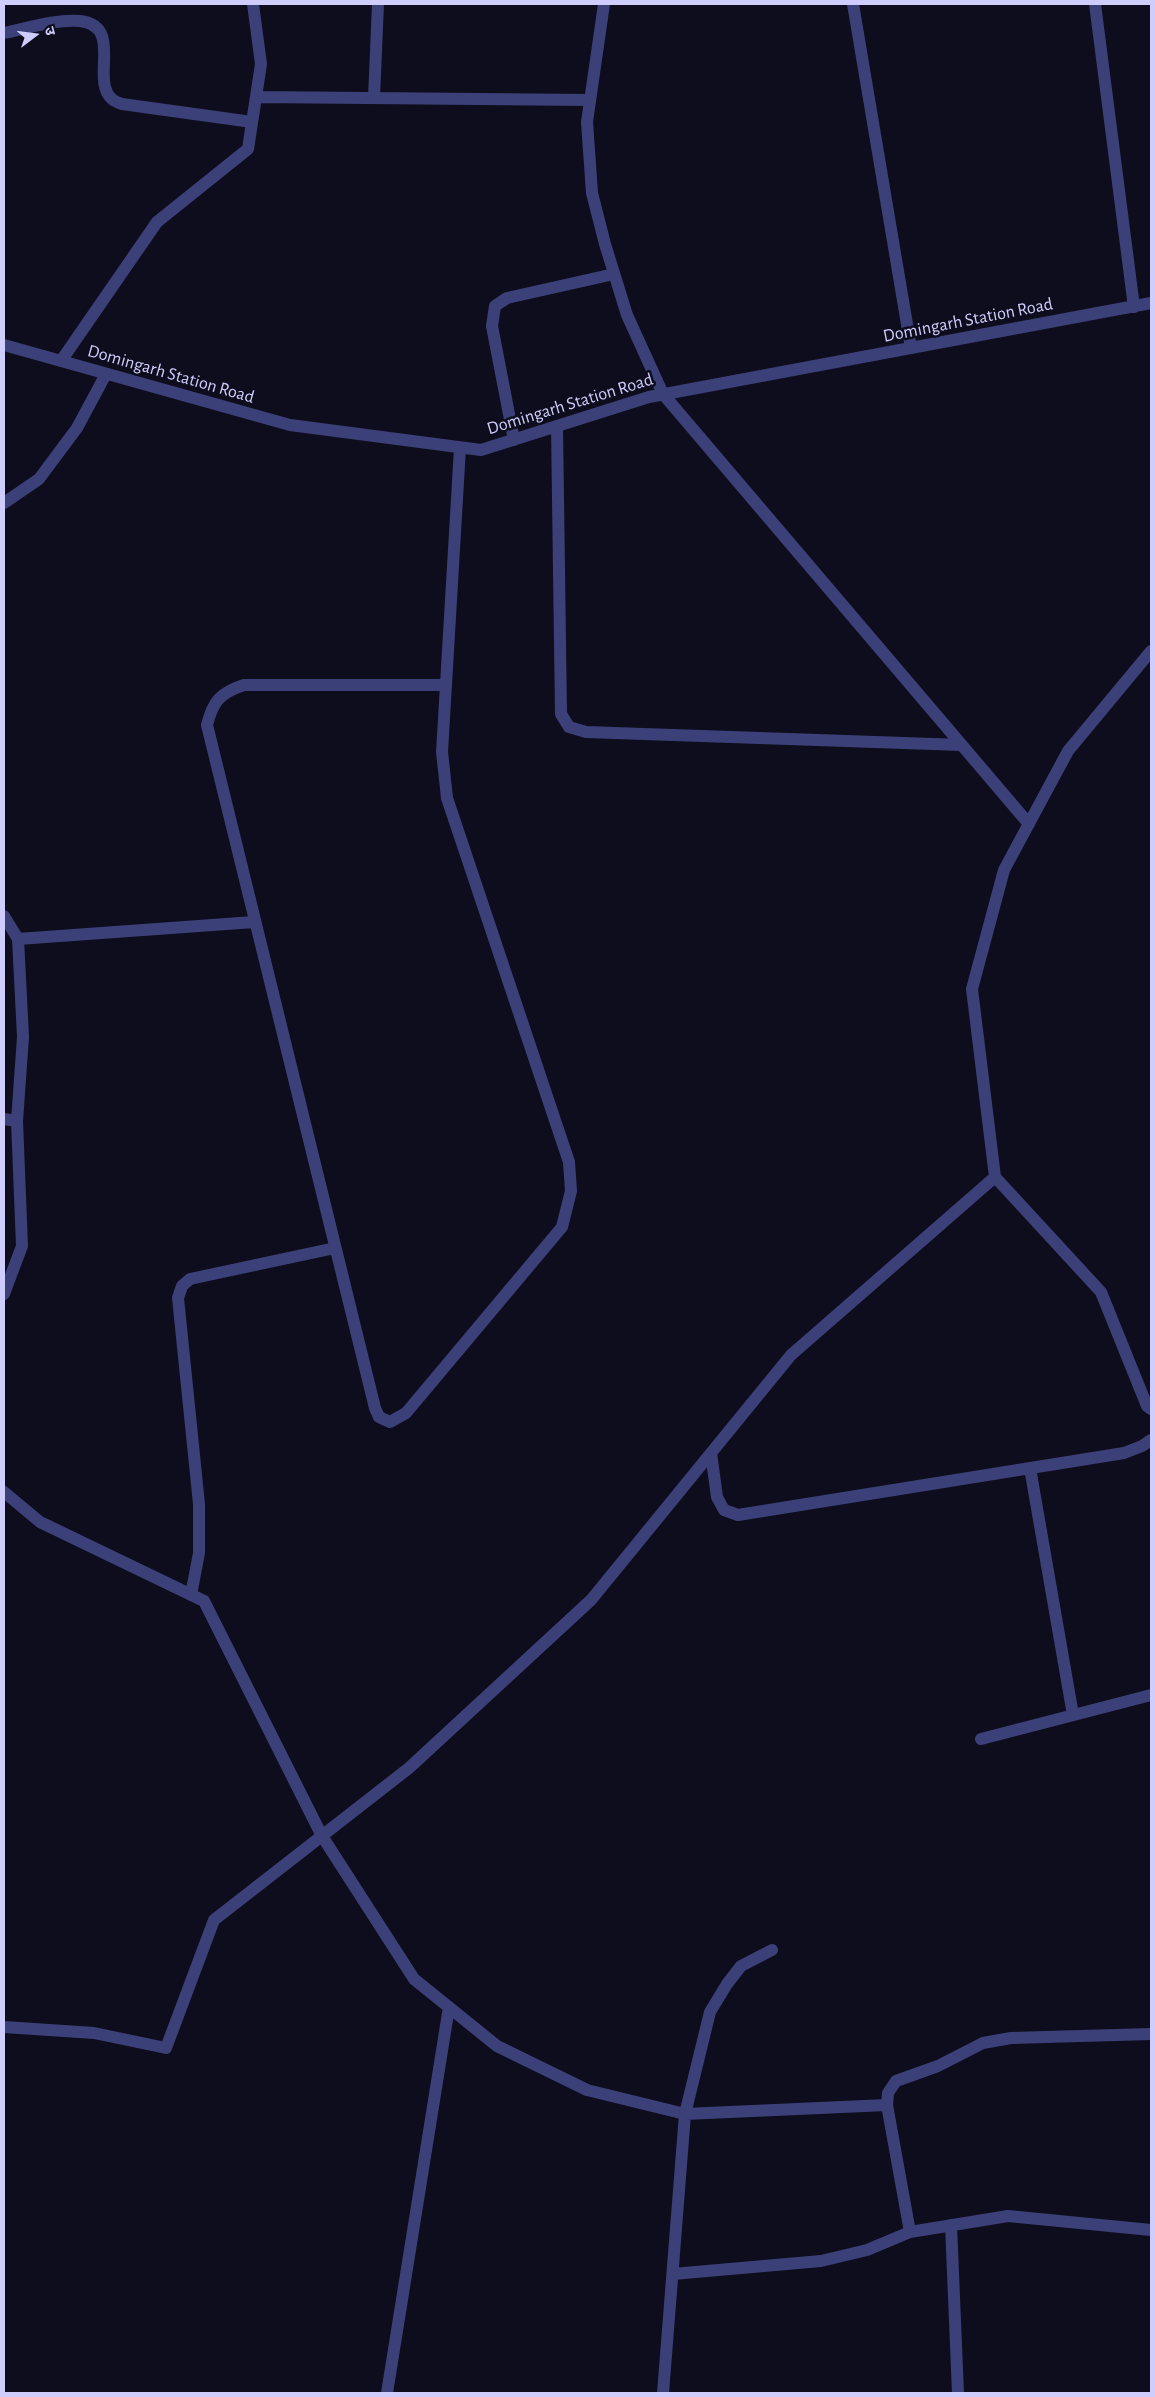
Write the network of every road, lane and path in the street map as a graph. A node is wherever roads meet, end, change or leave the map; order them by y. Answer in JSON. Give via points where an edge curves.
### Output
{"nodes":[{"id":1,"x":253,"y":4,"type":"edge"},
{"id":2,"x":378,"y":4,"type":"edge"},
{"id":3,"x":604,"y":4,"type":"edge"},
{"id":4,"x":853,"y":4,"type":"edge"},
{"id":5,"x":1095,"y":4,"type":"edge"},
{"id":6,"x":4,"y":33,"type":"edge"},
{"id":7,"x":256,"y":97,"type":"junction"},
{"id":8,"x":374,"y":98,"type":"junction"},
{"id":9,"x":590,"y":100,"type":"junction"},
{"id":10,"x":252,"y":122,"type":"junction"},
{"id":11,"x":614,"y":274,"type":"junction"},
{"id":12,"x":1151,"y":303,"type":"edge"},
{"id":13,"x":1134,"y":307,"type":"junction"},
{"id":14,"x":4,"y":345,"type":"edge"},
{"id":15,"x":911,"y":348,"type":"junction"},
{"id":16,"x":61,"y":361,"type":"junction"},
{"id":17,"x":106,"y":374,"type":"junction"},
{"id":18,"x":663,"y":394,"type":"junction"},
{"id":19,"x":557,"y":426,"type":"junction"},
{"id":20,"x":514,"y":440,"type":"junction"},
{"id":21,"x":460,"y":448,"type":"junction"},
{"id":22,"x":4,"y":503,"type":"edge"},
{"id":23,"x":1151,"y":651,"type":"edge"},
{"id":24,"x":446,"y":685,"type":"junction"},
{"id":25,"x":962,"y":745,"type":"junction"},
{"id":26,"x":1029,"y":824,"type":"junction"},
{"id":27,"x":4,"y":916,"type":"edge"},
{"id":28,"x":254,"y":922,"type":"junction"},
{"id":29,"x":18,"y":939,"type":"junction"},
{"id":30,"x":4,"y":1119,"type":"edge"},
{"id":31,"x":17,"y":1121,"type":"junction"},
{"id":32,"x":995,"y":1177,"type":"junction"},
{"id":33,"x":336,"y":1248,"type":"junction"},
{"id":34,"x":4,"y":1294,"type":"edge"},
{"id":35,"x":1151,"y":1409,"type":"edge"},
{"id":36,"x":1151,"y":1440,"type":"edge"},
{"id":37,"x":711,"y":1453,"type":"junction"},
{"id":38,"x":1030,"y":1468,"type":"junction"},
{"id":39,"x":4,"y":1492,"type":"edge"},
{"id":40,"x":191,"y":1595,"type":"junction"},
{"id":41,"x":1151,"y":1695,"type":"edge"},
{"id":42,"x":1073,"y":1715,"type":"junction"},
{"id":43,"x":981,"y":1739,"type":"dead end"},
{"id":44,"x":322,"y":1836,"type":"junction"},
{"id":45,"x":772,"y":1950,"type":"dead end"},
{"id":46,"x":449,"y":2007,"type":"junction"},
{"id":47,"x":4,"y":2027,"type":"edge"},
{"id":48,"x":1151,"y":2034,"type":"edge"},
{"id":49,"x":887,"y":2105,"type":"junction"},
{"id":50,"x":685,"y":2114,"type":"junction"},
{"id":51,"x":951,"y":2225,"type":"junction"},
{"id":52,"x":1151,"y":2230,"type":"edge"},
{"id":53,"x":910,"y":2232,"type":"junction"},
{"id":54,"x":673,"y":2274,"type":"junction"},
{"id":55,"x":387,"y":2393,"type":"edge"},
{"id":56,"x":663,"y":2393,"type":"edge"},
{"id":57,"x":958,"y":2393,"type":"edge"}],
"edges":[{"from":1,"to":7,"type":"street","via":[[261,64]]},
{"from":2,"to":8,"type":"street"},
{"from":3,"to":9,"type":"street"},
{"from":4,"to":15,"type":"street"},
{"from":5,"to":13,"type":"street"},
{"from":6,"to":10,"type":"street","via":[[82,21],[103,35],[106,89],[111,99],[122,104]]},
{"from":7,"to":8,"type":"street"},
{"from":7,"to":10,"type":"street"},
{"from":8,"to":9,"type":"street"},
{"from":9,"to":11,"type":"street","via":[[587,122],[592,193]]},
{"from":10,"to":16,"type":"street","via":[[248,149],[157,222]]},
{"from":11,"to":18,"type":"street","via":[[627,315]]},
{"from":11,"to":20,"type":"street","via":[[507,298],[495,306],[492,326]]},
{"from":12,"to":13,"type":"street","name":"Domingarh Station Road"},
{"from":13,"to":15,"type":"street","name":"Domingarh Station Road"},
{"from":14,"to":16,"type":"street","name":"Domingarh Station Road"},
{"from":15,"to":18,"type":"street","name":"Domingarh Station Road"},
{"from":16,"to":17,"type":"street","name":"Domingarh Station Road"},
{"from":17,"to":21,"type":"street","name":"Domingarh Station Road","via":[[290,425]]},
{"from":17,"to":22,"type":"street","via":[[77,428],[39,479]]},
{"from":18,"to":19,"type":"street","name":"Domingarh Station Road"},
{"from":18,"to":25,"type":"street"},
{"from":19,"to":20,"type":"street","name":"Domingarh Station Road"},
{"from":19,"to":25,"type":"street","via":[[561,714],[569,727],[586,732]]},
{"from":20,"to":21,"type":"street","name":"Domingarh Station Road","via":[[481,450]]},
{"from":21,"to":24,"type":"street"},
{"from":23,"to":26,"type":"street","via":[[1068,751]]},
{"from":24,"to":28,"type":"street","via":[[244,685],[225,692],[211,711],[207,725]]},
{"from":24,"to":33,"type":"street","via":[[442,752],[447,798],[569,1162],[571,1191],[562,1227],[406,1413],[390,1422],[379,1417],[375,1408]]},
{"from":25,"to":26,"type":"street"},
{"from":26,"to":32,"type":"street","via":[[1004,870],[972,989]]},
{"from":27,"to":29,"type":"street"},
{"from":28,"to":29,"type":"street"},
{"from":28,"to":33,"type":"street"},
{"from":29,"to":31,"type":"street","via":[[23,1037]]},
{"from":30,"to":31,"type":"street"},
{"from":31,"to":34,"type":"street","via":[[22,1246]]},
{"from":32,"to":35,"type":"street","via":[[1100,1292]]},
{"from":32,"to":37,"type":"street","via":[[791,1355]]},
{"from":33,"to":40,"type":"street","via":[[190,1280],[182,1286],[178,1298],[199,1504],[199,1553]]},
{"from":36,"to":38,"type":"street","via":[[1124,1453]]},
{"from":37,"to":38,"type":"street","via":[[717,1496],[724,1510],[738,1515]]},
{"from":37,"to":44,"type":"street","via":[[592,1600],[409,1768]]},
{"from":38,"to":42,"type":"street"},
{"from":39,"to":40,"type":"street","via":[[40,1522]]},
{"from":40,"to":44,"type":"street","via":[[204,1601]]},
{"from":41,"to":42,"type":"street"},
{"from":42,"to":43,"type":"street"},
{"from":44,"to":46,"type":"street","via":[[414,1979]]},
{"from":44,"to":47,"type":"street","via":[[214,1920],[166,2048],[94,2033]]},
{"from":45,"to":50,"type":"street","via":[[742,1966],[710,2012]]},
{"from":46,"to":50,"type":"street","via":[[497,2046],[586,2090]]},
{"from":46,"to":55,"type":"street"},
{"from":48,"to":49,"type":"street","via":[[1011,2038],[983,2044],[938,2066],[896,2081],[888,2093]]},
{"from":49,"to":50,"type":"street"},
{"from":49,"to":53,"type":"street"},
{"from":50,"to":54,"type":"street"},
{"from":51,"to":52,"type":"street","via":[[1008,2216]]},
{"from":51,"to":53,"type":"street"},
{"from":51,"to":57,"type":"street"},
{"from":53,"to":54,"type":"street","via":[[867,2250],[821,2261]]},
{"from":54,"to":56,"type":"street"}]}
